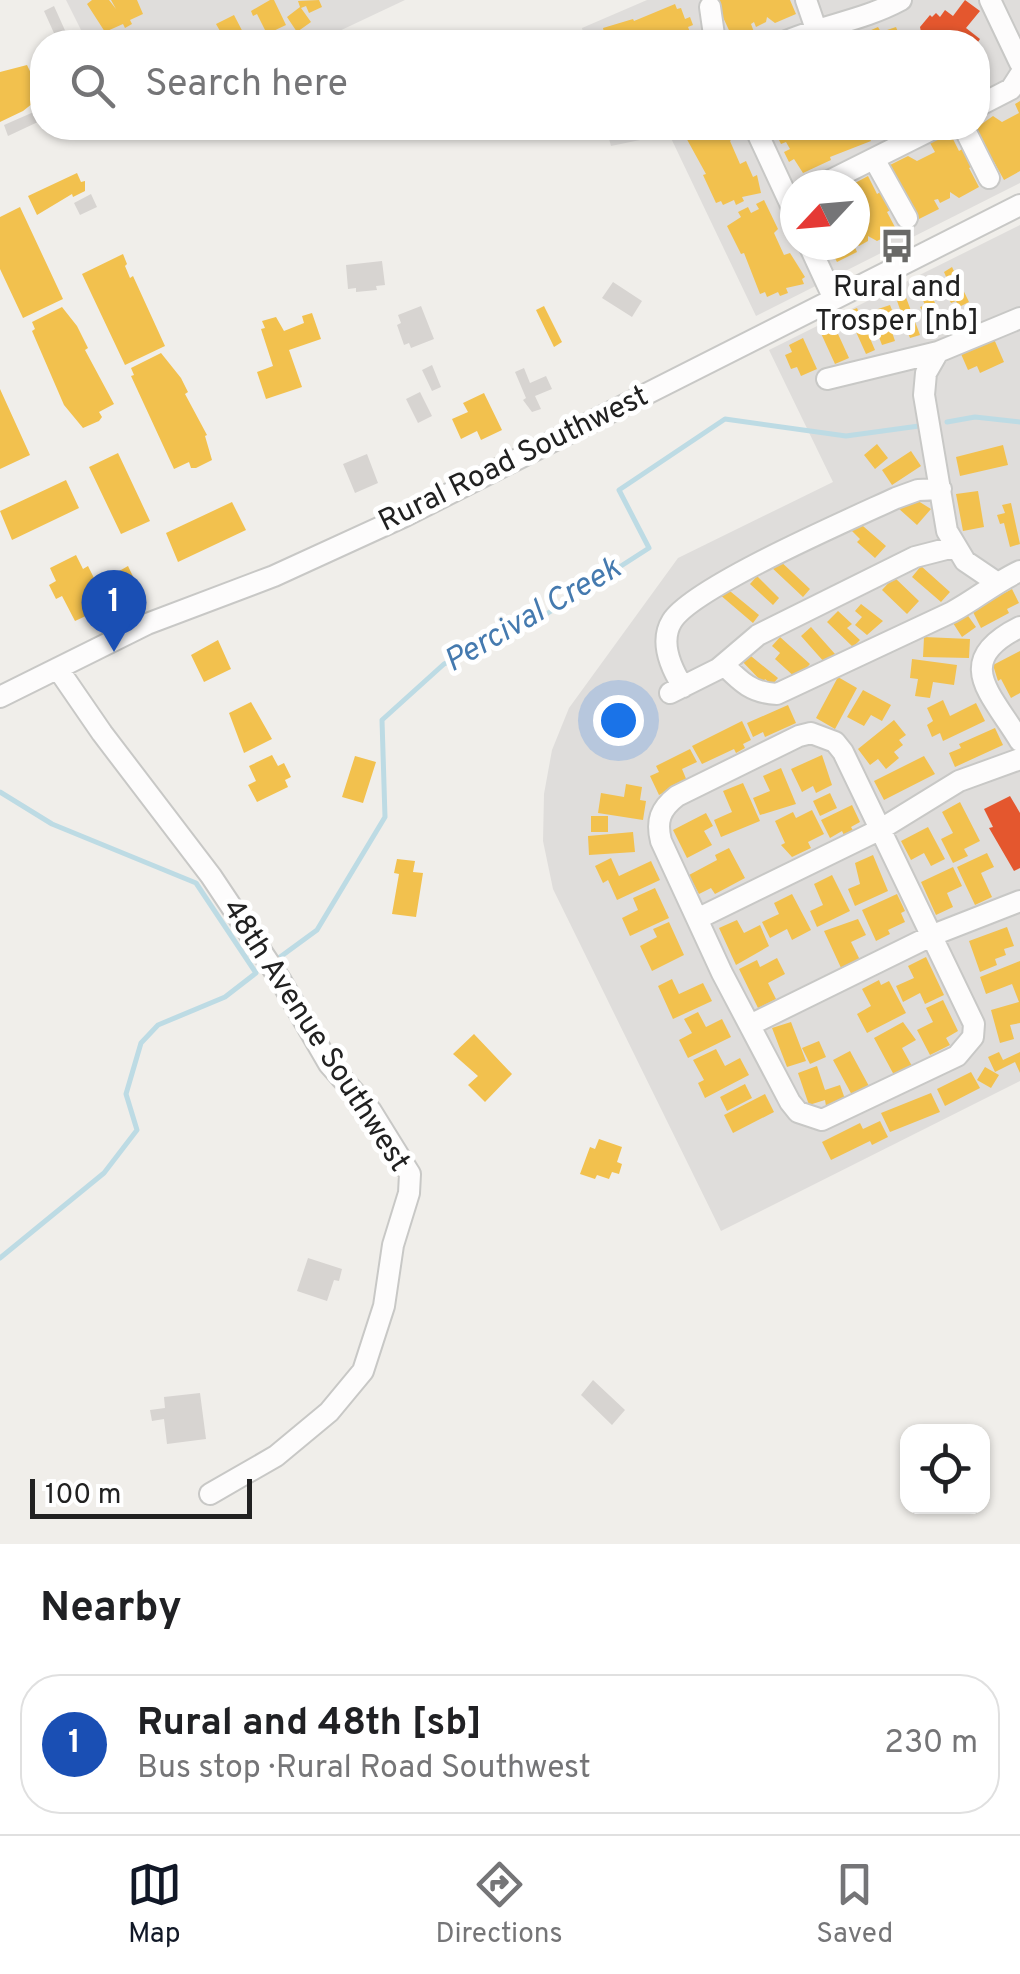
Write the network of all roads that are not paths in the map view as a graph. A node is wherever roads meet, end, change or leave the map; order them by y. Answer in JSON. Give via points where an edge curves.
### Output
{"nodes":[{"id":1,"x":806,"y":0,"type":"edge"},
{"id":2,"x":901,"y":0,"type":"edge"},
{"id":3,"x":990,"y":0,"type":"edge"},
{"id":4,"x":710,"y":7,"type":"dead end"},
{"id":5,"x":816,"y":28,"type":"junction"},
{"id":6,"x":713,"y":30,"type":"edge"},
{"id":7,"x":811,"y":30,"type":"edge"},
{"id":8,"x":825,"y":30,"type":"edge"},
{"id":9,"x":849,"y":30,"type":"edge"},
{"id":10,"x":1015,"y":36,"type":"edge"},
{"id":11,"x":1020,"y":63,"type":"edge"},
{"id":12,"x":1020,"y":79,"type":"edge"},
{"id":13,"x":990,"y":100,"type":"edge"},
{"id":14,"x":767,"y":140,"type":"edge"},
{"id":15,"x":911,"y":140,"type":"edge"},
{"id":16,"x":970,"y":140,"type":"edge"},
{"id":17,"x":874,"y":158,"type":"junction"},
{"id":18,"x":850,"y":170,"type":"edge"},
{"id":19,"x":780,"y":172,"type":"edge"},
{"id":20,"x":990,"y":178,"type":"dead end"},
{"id":21,"x":1020,"y":205,"type":"edge"},
{"id":22,"x":907,"y":218,"type":"dead end"},
{"id":23,"x":816,"y":260,"type":"edge"},
{"id":24,"x":834,"y":299,"type":"junction"},
{"id":25,"x":1020,"y":318,"type":"edge"},
{"id":26,"x":938,"y":352,"type":"junction"},
{"id":27,"x":827,"y":378,"type":"dead end"},
{"id":28,"x":942,"y":489,"type":"junction"},
{"id":29,"x":954,"y":547,"type":"junction"},
{"id":30,"x":1020,"y":571,"type":"edge"},
{"id":31,"x":996,"y":582,"type":"junction"},
{"id":32,"x":1020,"y":626,"type":"edge"},
{"id":33,"x":724,"y":665,"type":"junction"},
{"id":34,"x":58,"y":668,"type":"junction"},
{"id":35,"x":0,"y":697,"type":"edge"},
{"id":36,"x":1020,"y":741,"type":"edge"},
{"id":37,"x":1020,"y":759,"type":"edge"},
{"id":38,"x":881,"y":829,"type":"junction"},
{"id":39,"x":1020,"y":901,"type":"edge"},
{"id":40,"x":698,"y":920,"type":"junction"},
{"id":41,"x":933,"y":934,"type":"junction"},
{"id":42,"x":750,"y":1025,"type":"junction"},
{"id":43,"x":210,"y":1494,"type":"dead end"}],
"edges":[{"from":1,"to":5,"type":"street"},
{"from":2,"to":9,"type":"street"},
{"from":3,"to":10,"type":"street"},
{"from":4,"to":6,"type":"street"},
{"from":5,"to":7,"type":"street"},
{"from":5,"to":8,"type":"street"},
{"from":10,"to":11,"type":"street"},
{"from":12,"to":13,"type":"street"},
{"from":14,"to":19,"type":"street"},
{"from":15,"to":17,"type":"street"},
{"from":16,"to":20,"type":"street"},
{"from":17,"to":18,"type":"street"},
{"from":17,"to":22,"type":"street"},
{"from":21,"to":24,"type":"street","name":"Rural Road Southwest"},
{"from":23,"to":24,"type":"street"},
{"from":24,"to":34,"type":"street","name":"Rural Road Southwest","via":[[405,516]]},
{"from":25,"to":26,"type":"street"},
{"from":26,"to":27,"type":"street"},
{"from":26,"to":28,"type":"street","via":[[924,395]]},
{"from":28,"to":29,"type":"street"},
{"from":28,"to":33,"type":"street","via":[[896,498],[684,608],[666,636],[677,690]]},
{"from":29,"to":31,"type":"street"},
{"from":29,"to":33,"type":"street","via":[[915,557],[758,635]]},
{"from":30,"to":31,"type":"street"},
{"from":31,"to":33,"type":"street","via":[[952,612],[777,694],[747,687]]},
{"from":32,"to":36,"type":"street","via":[[989,644],[981,668]]},
{"from":34,"to":35,"type":"street","name":"Rural Road Southwest"},
{"from":34,"to":43,"type":"street","name":"48th Avenue Southwest","via":[[210,876],[330,1064],[371,1111],[410,1174],[384,1306],[363,1370],[329,1412],[276,1456]]},
{"from":37,"to":38,"type":"street","via":[[959,780]]},
{"from":38,"to":40,"type":"street"},
{"from":38,"to":40,"type":"street","via":[[835,742],[824,735],[811,733],[677,796],[660,815],[661,841]]},
{"from":38,"to":41,"type":"street"},
{"from":39,"to":41,"type":"street"},
{"from":40,"to":42,"type":"street"},
{"from":41,"to":42,"type":"street"},
{"from":41,"to":42,"type":"street","via":[[974,1024],[973,1037],[957,1056],[835,1116],[810,1118],[798,1112]]}]}
